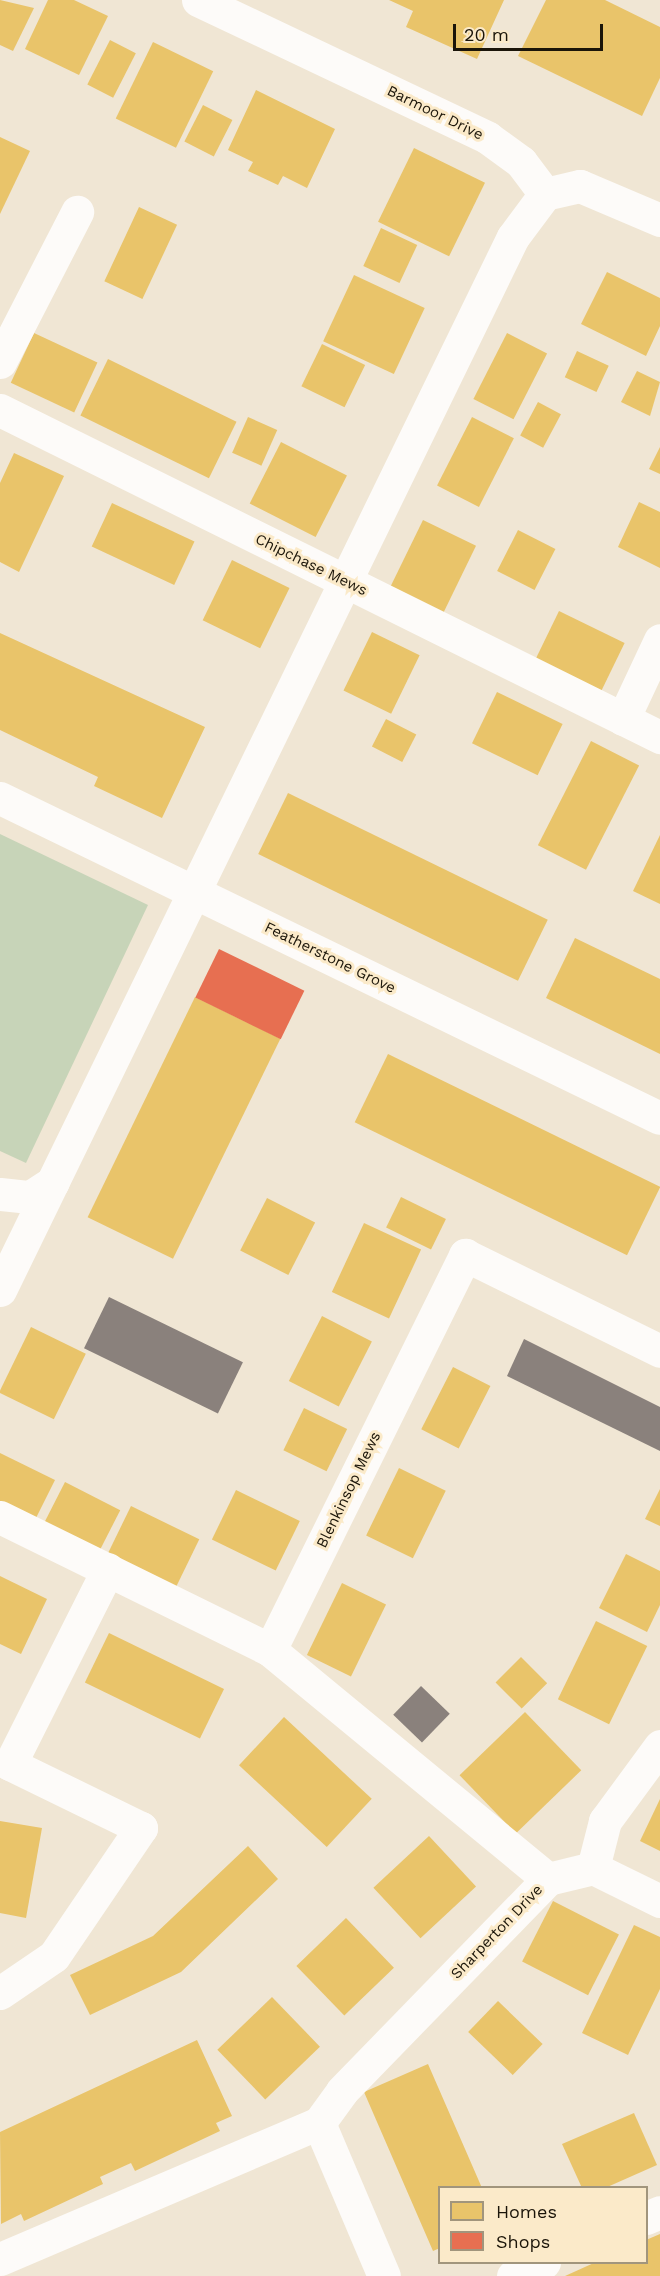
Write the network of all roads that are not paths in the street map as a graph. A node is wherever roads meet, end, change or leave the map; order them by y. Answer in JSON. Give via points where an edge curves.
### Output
{"nodes":[{"id":1,"x":198,"y":0,"type":"edge"},
{"id":2,"x":545,"y":194,"type":"junction"},
{"id":3,"x":77,"y":212,"type":"dead end"},
{"id":4,"x":660,"y":220,"type":"edge"},
{"id":5,"x":0,"y":362,"type":"edge"},
{"id":6,"x":0,"y":410,"type":"edge"},
{"id":7,"x":346,"y":582,"type":"junction"},
{"id":8,"x":660,"y":640,"type":"edge"},
{"id":9,"x":623,"y":718,"type":"junction"},
{"id":10,"x":660,"y":737,"type":"edge"},
{"id":11,"x":0,"y":798,"type":"edge"},
{"id":12,"x":195,"y":892,"type":"junction"},
{"id":13,"x":660,"y":1118,"type":"edge"},
{"id":14,"x":53,"y":1182,"type":"junction"},
{"id":15,"x":0,"y":1194,"type":"edge"},
{"id":16,"x":0,"y":1290,"type":"edge"},
{"id":17,"x":660,"y":1351,"type":"edge"},
{"id":18,"x":0,"y":1517,"type":"edge"},
{"id":19,"x":108,"y":1569,"type":"junction"},
{"id":20,"x":270,"y":1650,"type":"junction"},
{"id":21,"x":660,"y":1746,"type":"edge"},
{"id":22,"x":593,"y":1868,"type":"junction"},
{"id":23,"x":548,"y":1879,"type":"junction"},
{"id":24,"x":660,"y":1901,"type":"edge"},
{"id":25,"x":0,"y":1993,"type":"edge"},
{"id":26,"x":320,"y":2123,"type":"junction"},
{"id":27,"x":0,"y":2259,"type":"edge"},
{"id":28,"x":540,"y":2264,"type":"edge"},
{"id":29,"x":384,"y":2276,"type":"edge"},
{"id":30,"x":513,"y":2276,"type":"edge"}],
"edges":[{"from":1,"to":2,"type":"street","name":"Barmoor Drive","via":[[488,138],[521,162]]},
{"from":2,"to":4,"type":"street","via":[[580,186]]},
{"from":2,"to":7,"type":"street","via":[[513,237]]},
{"from":3,"to":5,"type":"street"},
{"from":6,"to":7,"type":"street","name":"Chipchase Mews"},
{"from":7,"to":9,"type":"street","name":"Chipchase Mews"},
{"from":7,"to":12,"type":"street"},
{"from":8,"to":9,"type":"street"},
{"from":9,"to":10,"type":"street","name":"Chipchase Mews"},
{"from":11,"to":12,"type":"street","name":"Featherstone Grove"},
{"from":12,"to":13,"type":"street","name":"Featherstone Grove"},
{"from":12,"to":14,"type":"street"},
{"from":14,"to":15,"type":"street","via":[[30,1197]]},
{"from":14,"to":16,"type":"street"},
{"from":17,"to":20,"type":"street","name":"Blenkinsop Mews","via":[[465,1255]]},
{"from":18,"to":19,"type":"street"},
{"from":19,"to":20,"type":"street"},
{"from":19,"to":25,"type":"street","via":[[10,1764],[141,1828],[54,1956]]},
{"from":20,"to":23,"type":"street"},
{"from":21,"to":22,"type":"street","via":[[605,1821]]},
{"from":22,"to":23,"type":"street","name":"Sharperton Drive"},
{"from":22,"to":24,"type":"street"},
{"from":23,"to":26,"type":"street","name":"Sharperton Drive","via":[[342,2091]]},
{"from":26,"to":27,"type":"street"},
{"from":26,"to":29,"type":"street"},
{"from":28,"to":30,"type":"street"}]}
